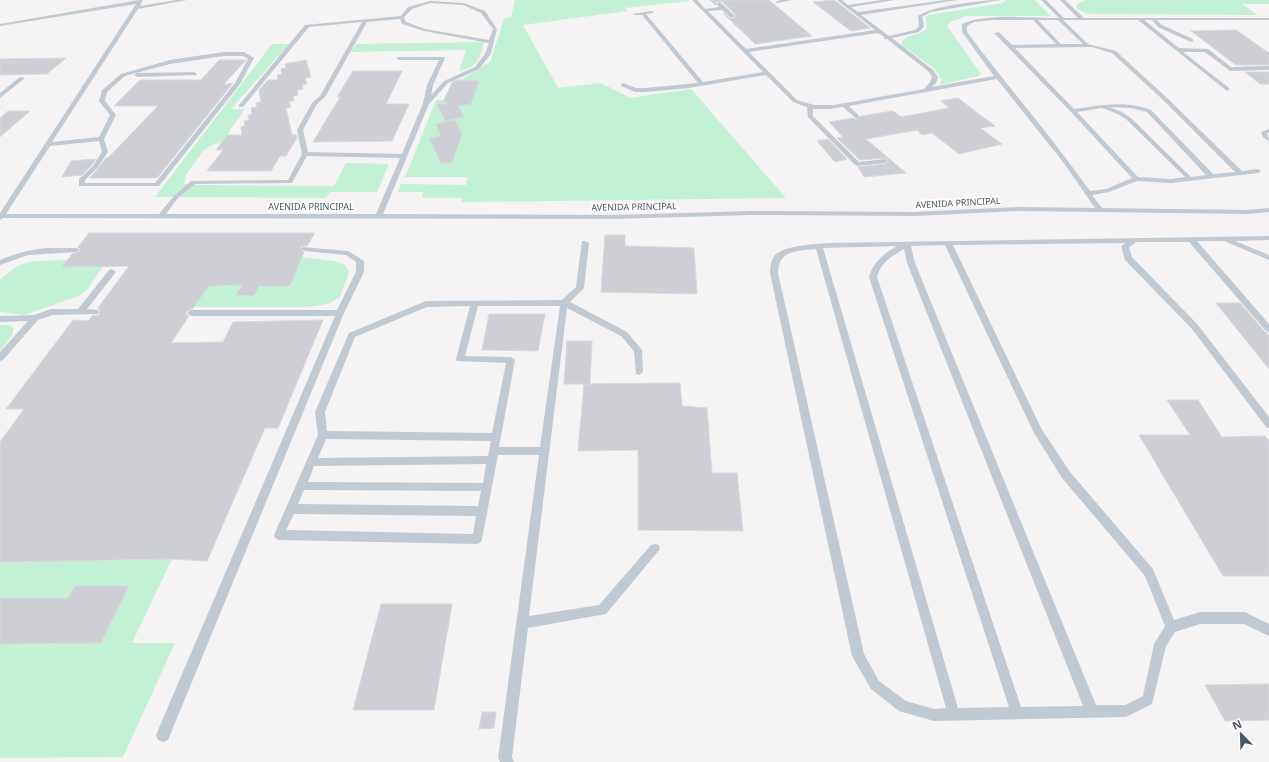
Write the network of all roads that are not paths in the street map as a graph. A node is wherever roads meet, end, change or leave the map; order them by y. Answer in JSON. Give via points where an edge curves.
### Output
{"nodes":[{"id":1,"x":185,"y":0,"type":"edge"},
{"id":2,"x":694,"y":0,"type":"edge"},
{"id":3,"x":790,"y":0,"type":"edge"},
{"id":4,"x":839,"y":0,"type":"edge"},
{"id":5,"x":871,"y":0,"type":"edge"},
{"id":6,"x":893,"y":0,"type":"edge"},
{"id":7,"x":917,"y":0,"type":"edge"},
{"id":8,"x":956,"y":0,"type":"edge"},
{"id":9,"x":999,"y":0,"type":"edge"},
{"id":10,"x":1043,"y":0,"type":"edge"},
{"id":11,"x":1062,"y":0,"type":"edge"},
{"id":12,"x":776,"y":2,"type":"dead end"},
{"id":13,"x":138,"y":3,"type":"edge"},
{"id":14,"x":718,"y":3,"type":"dead end"},
{"id":15,"x":848,"y":7,"type":"junction"},
{"id":16,"x":723,"y":8,"type":"junction"},
{"id":17,"x":705,"y":10,"type":"junction"},
{"id":18,"x":651,"y":12,"type":"dead end"},
{"id":19,"x":643,"y":13,"type":"junction"},
{"id":20,"x":634,"y":14,"type":"dead end"},
{"id":21,"x":857,"y":14,"type":"junction"},
{"id":22,"x":732,"y":16,"type":"dead end"},
{"id":23,"x":402,"y":17,"type":"junction"},
{"id":24,"x":1034,"y":19,"type":"junction"},
{"id":25,"x":1061,"y":19,"type":"junction"},
{"id":26,"x":1269,"y":19,"type":"edge"},
{"id":27,"x":366,"y":20,"type":"junction"},
{"id":28,"x":1084,"y":20,"type":"junction"},
{"id":29,"x":1140,"y":20,"type":"junction"},
{"id":30,"x":1154,"y":20,"type":"junction"},
{"id":31,"x":0,"y":25,"type":"edge"},
{"id":32,"x":878,"y":31,"type":"junction"},
{"id":33,"x":997,"y":32,"type":"dead end"},
{"id":34,"x":886,"y":38,"type":"junction"},
{"id":35,"x":1191,"y":40,"type":"dead end"},
{"id":36,"x":492,"y":42,"type":"junction"},
{"id":37,"x":1087,"y":45,"type":"junction"},
{"id":38,"x":1060,"y":46,"type":"junction"},
{"id":39,"x":1011,"y":47,"type":"junction"},
{"id":40,"x":1178,"y":50,"type":"junction"},
{"id":41,"x":745,"y":51,"type":"junction"},
{"id":42,"x":399,"y":58,"type":"dead end"},
{"id":43,"x":1269,"y":68,"type":"edge"},
{"id":44,"x":766,"y":73,"type":"junction"},
{"id":45,"x":194,"y":74,"type":"dead end"},
{"id":46,"x":123,"y":75,"type":"junction"},
{"id":47,"x":22,"y":78,"type":"dead end"},
{"id":48,"x":998,"y":78,"type":"junction"},
{"id":49,"x":702,"y":84,"type":"junction"},
{"id":50,"x":623,"y":85,"type":"dead end"},
{"id":51,"x":1227,"y":89,"type":"dead end"},
{"id":52,"x":925,"y":91,"type":"junction"},
{"id":53,"x":0,"y":96,"type":"edge"},
{"id":54,"x":426,"y":103,"type":"junction"},
{"id":55,"x":844,"y":105,"type":"junction"},
{"id":56,"x":241,"y":106,"type":"dead end"},
{"id":57,"x":810,"y":106,"type":"junction"},
{"id":58,"x":1099,"y":107,"type":"junction"},
{"id":59,"x":1073,"y":111,"type":"junction"},
{"id":60,"x":857,"y":117,"type":"dead end"},
{"id":61,"x":1269,"y":132,"type":"edge"},
{"id":62,"x":101,"y":139,"type":"junction"},
{"id":63,"x":1269,"y":140,"type":"edge"},
{"id":64,"x":50,"y":144,"type":"junction"},
{"id":65,"x":305,"y":154,"type":"junction"},
{"id":66,"x":404,"y":156,"type":"junction"},
{"id":67,"x":885,"y":161,"type":"dead end"},
{"id":68,"x":1258,"y":171,"type":"dead end"},
{"id":69,"x":1240,"y":173,"type":"junction"},
{"id":70,"x":1212,"y":177,"type":"junction"},
{"id":71,"x":1136,"y":179,"type":"junction"},
{"id":72,"x":1190,"y":179,"type":"junction"},
{"id":73,"x":1088,"y":193,"type":"junction"},
{"id":74,"x":1099,"y":209,"type":"junction"},
{"id":75,"x":1269,"y":210,"type":"edge"},
{"id":76,"x":1,"y":216,"type":"edge"},
{"id":77,"x":161,"y":216,"type":"junction"},
{"id":78,"x":379,"y":216,"type":"junction"},
{"id":79,"x":1269,"y":238,"type":"edge"},
{"id":80,"x":1223,"y":239,"type":"junction"},
{"id":81,"x":1135,"y":240,"type":"junction"},
{"id":82,"x":1192,"y":240,"type":"junction"},
{"id":83,"x":585,"y":243,"type":"dead end"},
{"id":84,"x":948,"y":243,"type":"junction"},
{"id":85,"x":907,"y":244,"type":"junction"},
{"id":86,"x":819,"y":247,"type":"junction"},
{"id":87,"x":306,"y":249,"type":"dead end"},
{"id":88,"x":76,"y":250,"type":"dead end"},
{"id":89,"x":1269,"y":258,"type":"edge"},
{"id":90,"x":0,"y":264,"type":"edge"},
{"id":91,"x":112,"y":272,"type":"dead end"},
{"id":92,"x":564,"y":302,"type":"junction"},
{"id":93,"x":475,"y":304,"type":"junction"},
{"id":94,"x":80,"y":312,"type":"junction"},
{"id":95,"x":95,"y":312,"type":"dead end"},
{"id":96,"x":191,"y":313,"type":"dead end"},
{"id":97,"x":340,"y":313,"type":"junction"},
{"id":98,"x":35,"y":318,"type":"junction"},
{"id":99,"x":0,"y":319,"type":"edge"},
{"id":100,"x":1269,"y":329,"type":"edge"},
{"id":101,"x":0,"y":358,"type":"edge"},
{"id":102,"x":639,"y":372,"type":"dead end"},
{"id":103,"x":1269,"y":424,"type":"edge"},
{"id":104,"x":323,"y":435,"type":"junction"},
{"id":105,"x":496,"y":437,"type":"junction"},
{"id":106,"x":545,"y":451,"type":"junction"},
{"id":107,"x":493,"y":456,"type":"junction"},
{"id":108,"x":311,"y":462,"type":"junction"},
{"id":109,"x":300,"y":486,"type":"junction"},
{"id":110,"x":487,"y":487,"type":"junction"},
{"id":111,"x":290,"y":509,"type":"junction"},
{"id":112,"x":482,"y":511,"type":"junction"},
{"id":113,"x":655,"y":549,"type":"dead end"},
{"id":114,"x":522,"y":623,"type":"junction"},
{"id":115,"x":1171,"y":627,"type":"junction"},
{"id":116,"x":1269,"y":630,"type":"edge"},
{"id":117,"x":1092,"y":712,"type":"junction"},
{"id":118,"x":1018,"y":713,"type":"junction"},
{"id":119,"x":954,"y":715,"type":"junction"},
{"id":120,"x":163,"y":735,"type":"dead end"},
{"id":121,"x":507,"y":762,"type":"edge"}],
"edges":[{"from":1,"to":13,"type":"lane"},
{"from":2,"to":17,"type":"lane"},
{"from":3,"to":12,"type":"lane"},
{"from":4,"to":15,"type":"lane"},
{"from":5,"to":15,"type":"lane"},
{"from":6,"to":15,"type":"lane"},
{"from":7,"to":15,"type":"lane"},
{"from":8,"to":21,"type":"lane"},
{"from":9,"to":34,"type":"lane","via":[[930,11],[920,16],[922,26],[917,31]]},
{"from":10,"to":25,"type":"lane"},
{"from":11,"to":28,"type":"lane"},
{"from":13,"to":31,"type":"lane"},
{"from":13,"to":64,"type":"lane"},
{"from":14,"to":16,"type":"lane"},
{"from":15,"to":21,"type":"lane"},
{"from":16,"to":17,"type":"lane"},
{"from":16,"to":22,"type":"lane"},
{"from":17,"to":41,"type":"lane"},
{"from":18,"to":19,"type":"lane"},
{"from":19,"to":20,"type":"lane"},
{"from":19,"to":49,"type":"lane"},
{"from":21,"to":32,"type":"lane"},
{"from":23,"to":27,"type":"lane"},
{"from":23,"to":36,"type":"lane","via":[[404,23],[424,30]]},
{"from":23,"to":36,"type":"lane","via":[[410,8],[430,2],[464,4],[483,12],[496,29]]},
{"from":24,"to":25,"type":"lane"},
{"from":24,"to":38,"type":"lane"},
{"from":24,"to":48,"type":"lane","via":[[981,19],[964,25],[965,32]]},
{"from":25,"to":28,"type":"lane"},
{"from":25,"to":37,"type":"lane"},
{"from":26,"to":30,"type":"lane"},
{"from":27,"to":56,"type":"lane","via":[[307,26]]},
{"from":27,"to":65,"type":"lane","via":[[300,130]]},
{"from":28,"to":29,"type":"lane"},
{"from":29,"to":30,"type":"lane"},
{"from":29,"to":40,"type":"lane"},
{"from":30,"to":35,"type":"lane","via":[[1160,26]]},
{"from":32,"to":34,"type":"lane"},
{"from":32,"to":41,"type":"lane"},
{"from":33,"to":39,"type":"lane"},
{"from":34,"to":52,"type":"lane","via":[[931,71],[935,77]]},
{"from":36,"to":54,"type":"lane","via":[[488,54],[477,68],[446,82]]},
{"from":37,"to":38,"type":"lane"},
{"from":37,"to":69,"type":"lane","via":[[1107,48],[1114,52]]},
{"from":38,"to":39,"type":"lane"},
{"from":39,"to":59,"type":"lane"},
{"from":40,"to":43,"type":"lane","via":[[1206,50],[1230,69]]},
{"from":40,"to":51,"type":"lane"},
{"from":41,"to":44,"type":"lane"},
{"from":42,"to":54,"type":"lane","via":[[442,58],[430,85]]},
{"from":44,"to":49,"type":"lane"},
{"from":44,"to":57,"type":"lane","via":[[795,101]]},
{"from":45,"to":46,"type":"lane"},
{"from":46,"to":62,"type":"lane","via":[[104,91],[102,101],[113,115]]},
{"from":46,"to":62,"type":"lane","via":[[203,56],[244,54],[252,58],[238,83],[156,185],[81,185],[82,179],[95,167],[105,152]]},
{"from":47,"to":53,"type":"lane"},
{"from":48,"to":52,"type":"lane"},
{"from":48,"to":73,"type":"lane"},
{"from":49,"to":50,"type":"lane","via":[[635,90]]},
{"from":52,"to":55,"type":"lane"},
{"from":54,"to":66,"type":"lane"},
{"from":55,"to":57,"type":"lane","via":[[824,108]]},
{"from":55,"to":60,"type":"lane"},
{"from":57,"to":67,"type":"lane","via":[[810,116],[857,164]]},
{"from":58,"to":59,"type":"lane"},
{"from":58,"to":70,"type":"lane","via":[[1126,104],[1149,111]]},
{"from":58,"to":72,"type":"lane","via":[[1115,111],[1130,120]]},
{"from":59,"to":71,"type":"lane"},
{"from":61,"to":63,"type":"lane","via":[[1264,132]]},
{"from":62,"to":64,"type":"lane"},
{"from":64,"to":76,"type":"lane"},
{"from":65,"to":66,"type":"lane"},
{"from":65,"to":77,"type":"lane","via":[[290,182],[193,182],[176,197]]},
{"from":66,"to":78,"type":"lane"},
{"from":68,"to":69,"type":"lane"},
{"from":69,"to":70,"type":"lane"},
{"from":70,"to":72,"type":"lane"},
{"from":71,"to":72,"type":"lane"},
{"from":71,"to":73,"type":"lane","via":[[1106,190]]},
{"from":73,"to":74,"type":"lane"},
{"from":74,"to":75,"type":"lane","name":"AVENIDA PRINCIPAL","via":[[1248,212]]},
{"from":74,"to":78,"type":"lane","name":"AVENIDA PRINCIPAL","via":[[613,217]]},
{"from":76,"to":77,"type":"lane","name":"AVENIDA PRINCIPAL"},
{"from":77,"to":78,"type":"lane","name":"AVENIDA PRINCIPAL"},
{"from":79,"to":80,"type":"lane"},
{"from":80,"to":82,"type":"lane"},
{"from":80,"to":89,"type":"lane"},
{"from":81,"to":82,"type":"lane"},
{"from":81,"to":84,"type":"lane"},
{"from":81,"to":103,"type":"lane","via":[[1125,246],[1128,258],[1195,327]]},
{"from":82,"to":100,"type":"lane"},
{"from":83,"to":92,"type":"lane","via":[[580,288]]},
{"from":84,"to":85,"type":"lane"},
{"from":84,"to":115,"type":"lane","via":[[1037,430],[1066,475],[1149,573]]},
{"from":85,"to":86,"type":"lane"},
{"from":85,"to":117,"type":"lane","via":[[914,271]]},
{"from":85,"to":118,"type":"lane","via":[[883,258],[875,268],[873,276]]},
{"from":86,"to":119,"type":"lane"},
{"from":86,"to":119,"type":"lane","via":[[794,249],[780,255],[774,262],[774,273],[858,656],[875,685],[902,707],[934,715]]},
{"from":87,"to":97,"type":"lane","via":[[348,253],[360,261],[360,272]]},
{"from":88,"to":90,"type":"lane","via":[[38,251],[15,255]]},
{"from":91,"to":94,"type":"lane"},
{"from":92,"to":93,"type":"lane"},
{"from":92,"to":102,"type":"lane","via":[[624,334],[638,350]]},
{"from":92,"to":106,"type":"lane"},
{"from":93,"to":104,"type":"lane","via":[[426,304],[352,335],[320,412]]},
{"from":93,"to":105,"type":"lane","via":[[460,359],[511,360]]},
{"from":94,"to":95,"type":"lane"},
{"from":94,"to":98,"type":"lane","via":[[51,312]]},
{"from":96,"to":97,"type":"lane"},
{"from":97,"to":120,"type":"lane"},
{"from":98,"to":99,"type":"lane"},
{"from":98,"to":101,"type":"lane"},
{"from":104,"to":105,"type":"lane"},
{"from":104,"to":108,"type":"lane"},
{"from":105,"to":107,"type":"lane"},
{"from":106,"to":107,"type":"lane"},
{"from":106,"to":114,"type":"lane"},
{"from":107,"to":108,"type":"lane"},
{"from":107,"to":110,"type":"lane"},
{"from":108,"to":109,"type":"lane"},
{"from":109,"to":110,"type":"lane"},
{"from":109,"to":111,"type":"lane"},
{"from":110,"to":112,"type":"lane"},
{"from":111,"to":112,"type":"lane"},
{"from":111,"to":112,"type":"lane","via":[[279,535],[477,538]]},
{"from":113,"to":114,"type":"lane","via":[[602,610]]},
{"from":114,"to":121,"type":"lane","via":[[505,758]]},
{"from":115,"to":116,"type":"lane","via":[[1200,618],[1245,618]]},
{"from":115,"to":117,"type":"lane","via":[[1160,644],[1148,700],[1126,711]]},
{"from":117,"to":118,"type":"lane"},
{"from":118,"to":119,"type":"lane"}]}
